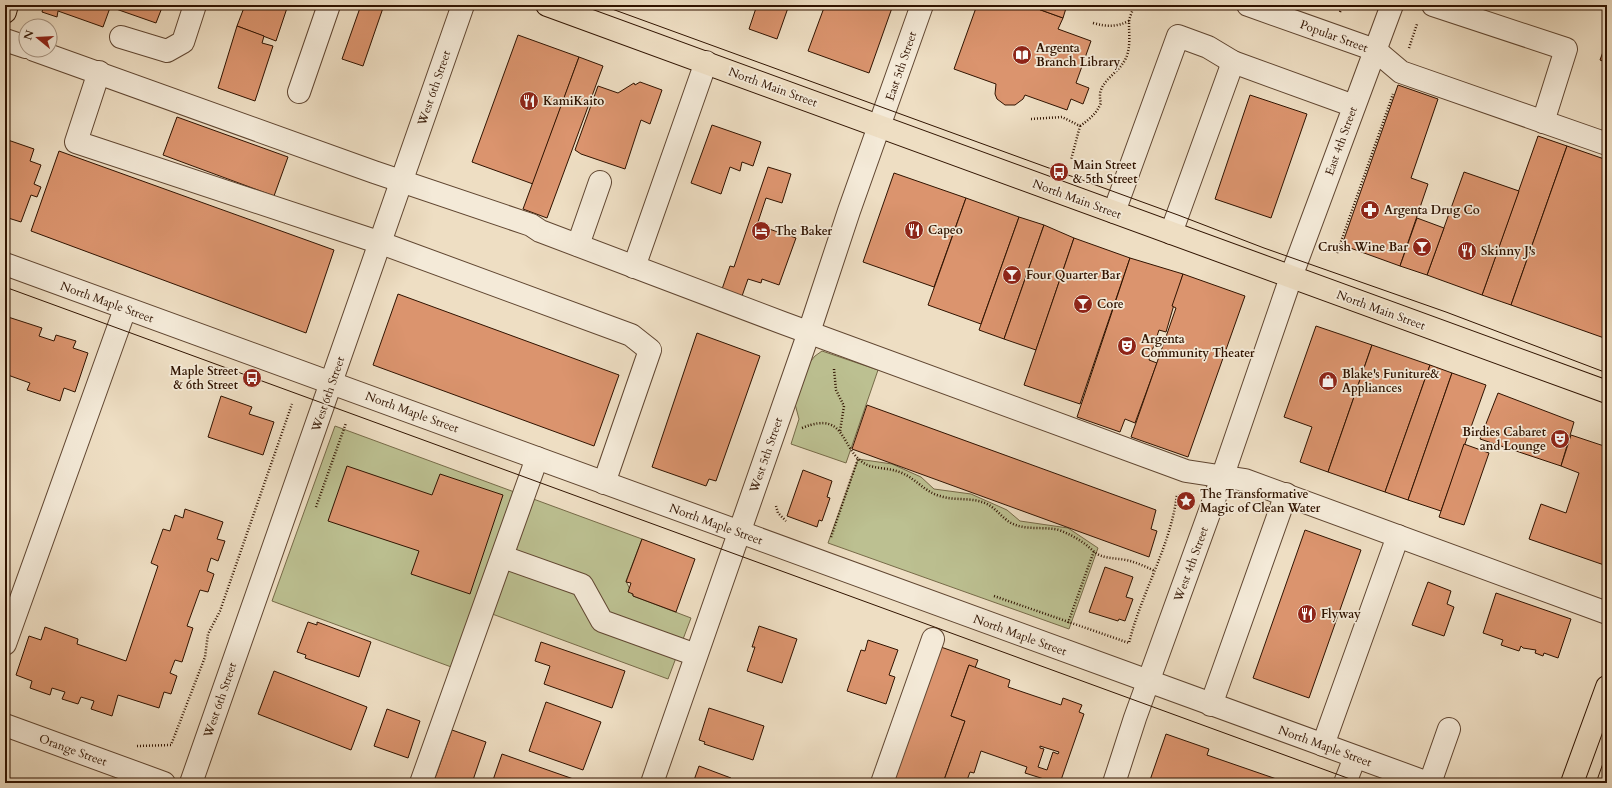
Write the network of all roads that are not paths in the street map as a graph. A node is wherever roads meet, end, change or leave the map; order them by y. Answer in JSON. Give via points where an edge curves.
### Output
{"nodes":[{"id":1,"x":7,"y":5,"type":"edge"},
{"id":2,"x":194,"y":5,"type":"edge"},
{"id":3,"x":329,"y":5,"type":"edge"},
{"id":4,"x":463,"y":5,"type":"edge"},
{"id":5,"x":547,"y":5,"type":"edge"},
{"id":6,"x":922,"y":5,"type":"edge"},
{"id":7,"x":1248,"y":5,"type":"edge"},
{"id":8,"x":1392,"y":5,"type":"edge"},
{"id":9,"x":5,"y":12,"type":"edge"},
{"id":10,"x":1426,"y":12,"type":"edge"},
{"id":11,"x":122,"y":37,"type":"dead end"},
{"id":12,"x":5,"y":40,"type":"edge"},
{"id":13,"x":18,"y":44,"type":"edge"},
{"id":14,"x":1375,"y":50,"type":"junction"},
{"id":15,"x":58,"y":58,"type":"edge"},
{"id":16,"x":706,"y":62,"type":"junction"},
{"id":17,"x":1233,"y":62,"type":"junction"},
{"id":18,"x":99,"y":72,"type":"junction"},
{"id":19,"x":299,"y":92,"type":"dead end"},
{"id":20,"x":1354,"y":106,"type":"junction"},
{"id":21,"x":1543,"y":122,"type":"junction"},
{"id":22,"x":880,"y":126,"type":"junction"},
{"id":23,"x":1607,"y":144,"type":"edge"},
{"id":24,"x":402,"y":180,"type":"junction"},
{"id":25,"x":600,"y":182,"type":"dead end"},
{"id":26,"x":1114,"y":212,"type":"junction"},
{"id":27,"x":1171,"y":233,"type":"junction"},
{"id":28,"x":381,"y":243,"type":"junction"},
{"id":29,"x":578,"y":245,"type":"junction"},
{"id":30,"x":5,"y":264,"type":"edge"},
{"id":31,"x":634,"y":267,"type":"junction"},
{"id":32,"x":1290,"y":277,"type":"junction"},
{"id":33,"x":125,"y":309,"type":"junction"},
{"id":34,"x":809,"y":332,"type":"junction"},
{"id":35,"x":332,"y":383,"type":"junction"},
{"id":36,"x":1607,"y":392,"type":"edge"},
{"id":37,"x":537,"y":458,"type":"junction"},
{"id":38,"x":1223,"y":475,"type":"junction"},
{"id":39,"x":604,"y":483,"type":"junction"},
{"id":40,"x":1286,"y":494,"type":"junction"},
{"id":41,"x":739,"y":532,"type":"junction"},
{"id":42,"x":1398,"y":536,"type":"junction"},
{"id":43,"x":503,"y":557,"type":"junction"},
{"id":44,"x":1607,"y":614,"type":"edge"},
{"id":45,"x":933,"y":639,"type":"dead end"},
{"id":46,"x":5,"y":644,"type":"edge"},
{"id":47,"x":696,"y":655,"type":"junction"},
{"id":48,"x":1149,"y":683,"type":"junction"},
{"id":49,"x":1607,"y":687,"type":"edge"},
{"id":50,"x":1211,"y":705,"type":"junction"},
{"id":51,"x":5,"y":725,"type":"edge"},
{"id":52,"x":1449,"y":729,"type":"dead end"},
{"id":53,"x":1323,"y":745,"type":"junction"},
{"id":54,"x":1354,"y":757,"type":"junction"},
{"id":55,"x":164,"y":783,"type":"edge"},
{"id":56,"x":191,"y":783,"type":"edge"},
{"id":57,"x":420,"y":783,"type":"edge"},
{"id":58,"x":652,"y":783,"type":"edge"},
{"id":59,"x":882,"y":783,"type":"edge"},
{"id":60,"x":1114,"y":783,"type":"edge"},
{"id":61,"x":1345,"y":783,"type":"edge"},
{"id":62,"x":1429,"y":783,"type":"edge"},
{"id":63,"x":1572,"y":783,"type":"edge"}],
"edges":[{"from":1,"to":9,"type":"main road"},
{"from":2,"to":11,"type":"street","via":[[182,42],[167,51]]},
{"from":3,"to":19,"type":"street"},
{"from":4,"to":24,"type":"street","name":"West 6th Street"},
{"from":5,"to":16,"type":"main road","name":"North Main Street"},
{"from":6,"to":22,"type":"street","name":"East 5th Street"},
{"from":7,"to":14,"type":"street","name":"Popular Street"},
{"from":8,"to":14,"type":"street","name":"East 4th Street"},
{"from":10,"to":21,"type":"street","via":[[1566,49]]},
{"from":12,"to":13,"type":"street"},
{"from":14,"to":20,"type":"street","name":"East 4th Street"},
{"from":14,"to":21,"type":"street","via":[[1401,72]]},
{"from":15,"to":18,"type":"street"},
{"from":16,"to":22,"type":"main road","name":"North Main Street"},
{"from":16,"to":31,"type":"street"},
{"from":17,"to":20,"type":"street"},
{"from":17,"to":26,"type":"street","via":[[1178,36]]},
{"from":17,"to":27,"type":"street"},
{"from":18,"to":24,"type":"street"},
{"from":18,"to":28,"type":"street","via":[[76,142]]},
{"from":20,"to":32,"type":"street","name":"East 4th Street"},
{"from":21,"to":23,"type":"street"},
{"from":22,"to":26,"type":"main road","name":"North Main Street"},
{"from":22,"to":34,"type":"street","name":"West 5th Street"},
{"from":24,"to":28,"type":"street","name":"West 6th Street"},
{"from":24,"to":29,"type":"street","via":[[531,225]]},
{"from":25,"to":29,"type":"street"},
{"from":26,"to":27,"type":"main road","name":"North Main Street"},
{"from":27,"to":32,"type":"main road","name":"North Main Street"},
{"from":28,"to":35,"type":"street","name":"West 6th Street"},
{"from":28,"to":39,"type":"street","via":[[631,335],[650,350]]},
{"from":29,"to":31,"type":"street"},
{"from":30,"to":33,"type":"street","name":"North Maple Street"},
{"from":31,"to":34,"type":"street"},
{"from":32,"to":36,"type":"main road","name":"North Main Street"},
{"from":32,"to":38,"type":"street","name":"West 4th Street"},
{"from":33,"to":35,"type":"street","name":"North Maple Street"},
{"from":33,"to":46,"type":"street"},
{"from":34,"to":38,"type":"street","via":[[1186,471]]},
{"from":34,"to":41,"type":"street","name":"West 5th Street"},
{"from":35,"to":37,"type":"street","name":"North Maple Street"},
{"from":35,"to":56,"type":"street","name":"West 6th Street"},
{"from":37,"to":39,"type":"street","name":"North Maple Street"},
{"from":37,"to":43,"type":"street"},
{"from":38,"to":40,"type":"street"},
{"from":38,"to":48,"type":"street","name":"West 4th Street"},
{"from":39,"to":41,"type":"street","name":"North Maple Street"},
{"from":40,"to":42,"type":"street"},
{"from":40,"to":50,"type":"street"},
{"from":41,"to":47,"type":"street","name":"West 5th Street"},
{"from":41,"to":48,"type":"street","name":"North Maple Street"},
{"from":42,"to":44,"type":"street"},
{"from":42,"to":53,"type":"street"},
{"from":43,"to":47,"type":"street","via":[[582,585],[602,621]]},
{"from":43,"to":57,"type":"street"},
{"from":45,"to":59,"type":"street"},
{"from":47,"to":58,"type":"street","name":"West 5th Street"},
{"from":48,"to":50,"type":"street","name":"North Maple Street"},
{"from":48,"to":60,"type":"street","name":"West 4th Street"},
{"from":49,"to":63,"type":"main road"},
{"from":50,"to":53,"type":"street","name":"North Maple Street"},
{"from":51,"to":55,"type":"street","name":"Orange Street"},
{"from":52,"to":62,"type":"street"},
{"from":53,"to":54,"type":"street","name":"North Maple Street"},
{"from":54,"to":61,"type":"street"},
{"from":54,"to":62,"type":"street","name":"North Maple Street"}]}
